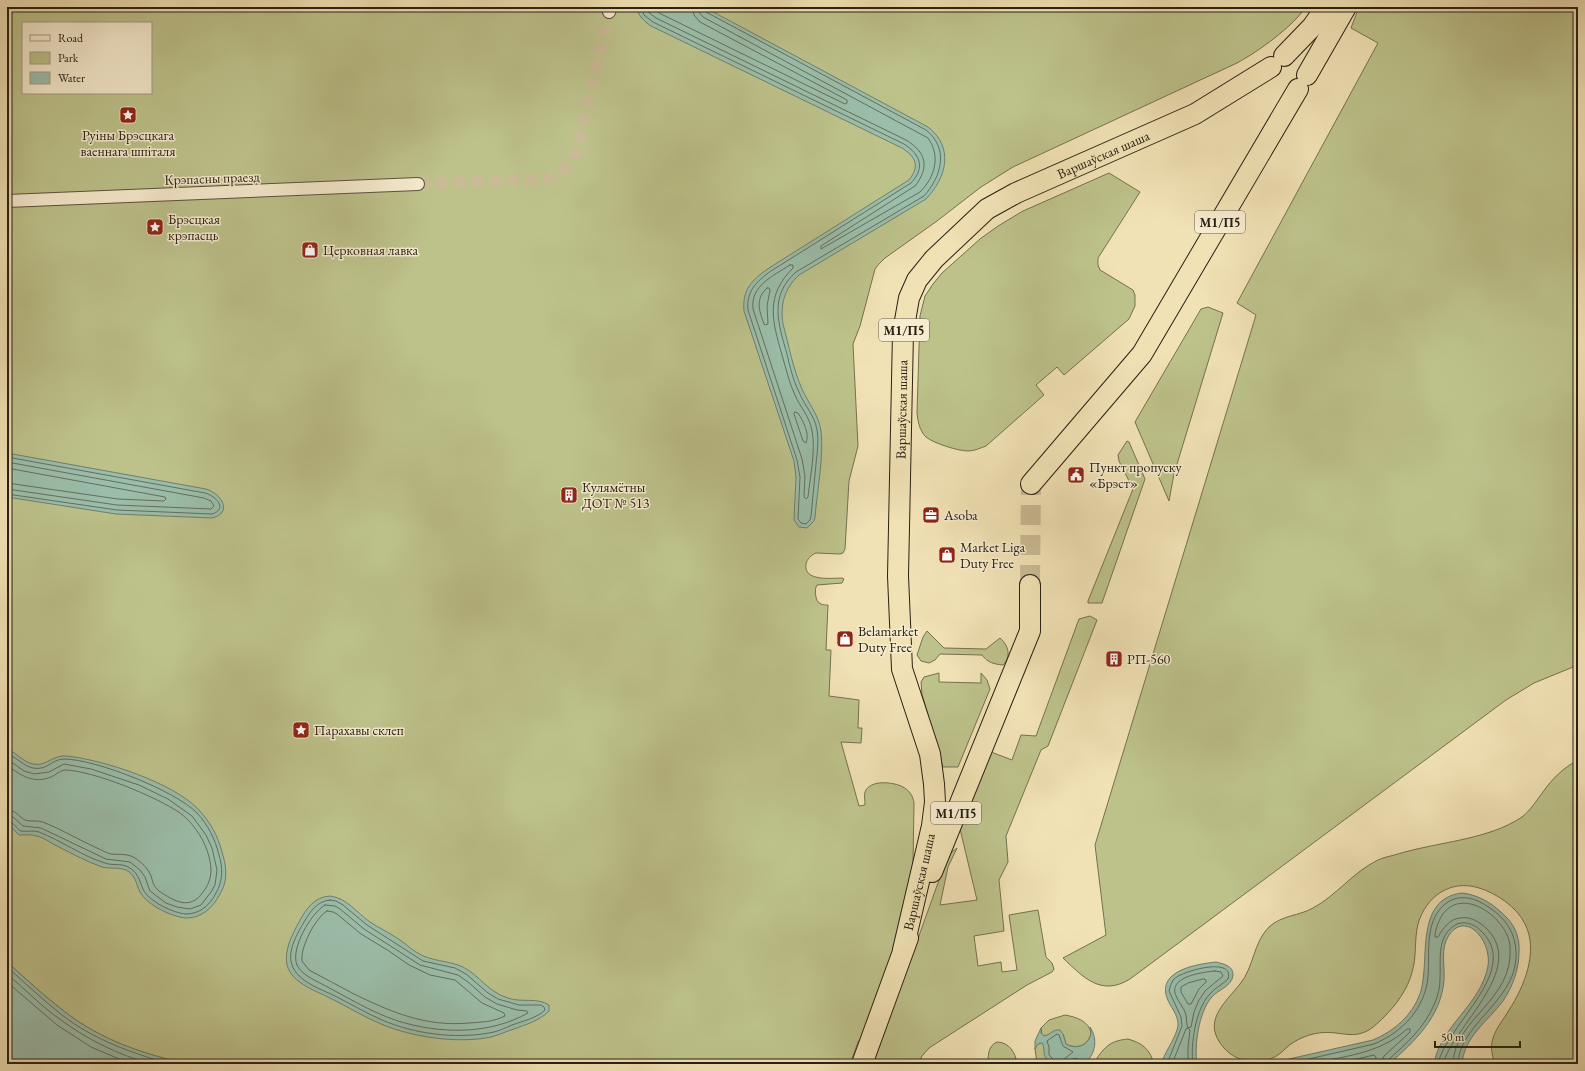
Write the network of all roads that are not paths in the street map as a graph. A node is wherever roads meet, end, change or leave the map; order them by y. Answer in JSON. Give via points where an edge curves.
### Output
{"nodes":[{"id":1,"x":1326,"y":7,"type":"edge"},
{"id":2,"x":1346,"y":7,"type":"edge"},
{"id":3,"x":418,"y":184,"type":"tunnel mouth"},
{"id":4,"x":7,"y":201,"type":"edge"},
{"id":5,"x":1031,"y":484,"type":"tunnel mouth"},
{"id":6,"x":1030,"y":585,"type":"tunnel mouth"},
{"id":7,"x":903,"y":950,"type":"junction"},
{"id":8,"x":862,"y":1064,"type":"edge"}],
"edges":[{"from":1,"to":7,"type":"highway","name":"Варшаўская шаша","number":"М1/П5","via":[[1312,27],[1277,62],[1195,114],[1016,193],[987,209],[934,259],[913,288],[906,308],[903,332],[898,587],[902,669],[930,754],[935,802],[932,826]]},
{"from":2,"to":5,"type":"highway","number":"М1/П5","via":[[1142,354]]},
{"from":3,"to":4,"type":"street","name":"Крэпасны праезд"},
{"from":6,"to":7,"type":"highway","name":"Варшаўская шаша","number":"М1/П5","via":[[1030,631],[946,836]]},
{"from":7,"to":8,"type":"highway","name":"Варшаўская шаша","number":"М1/П5"}]}
